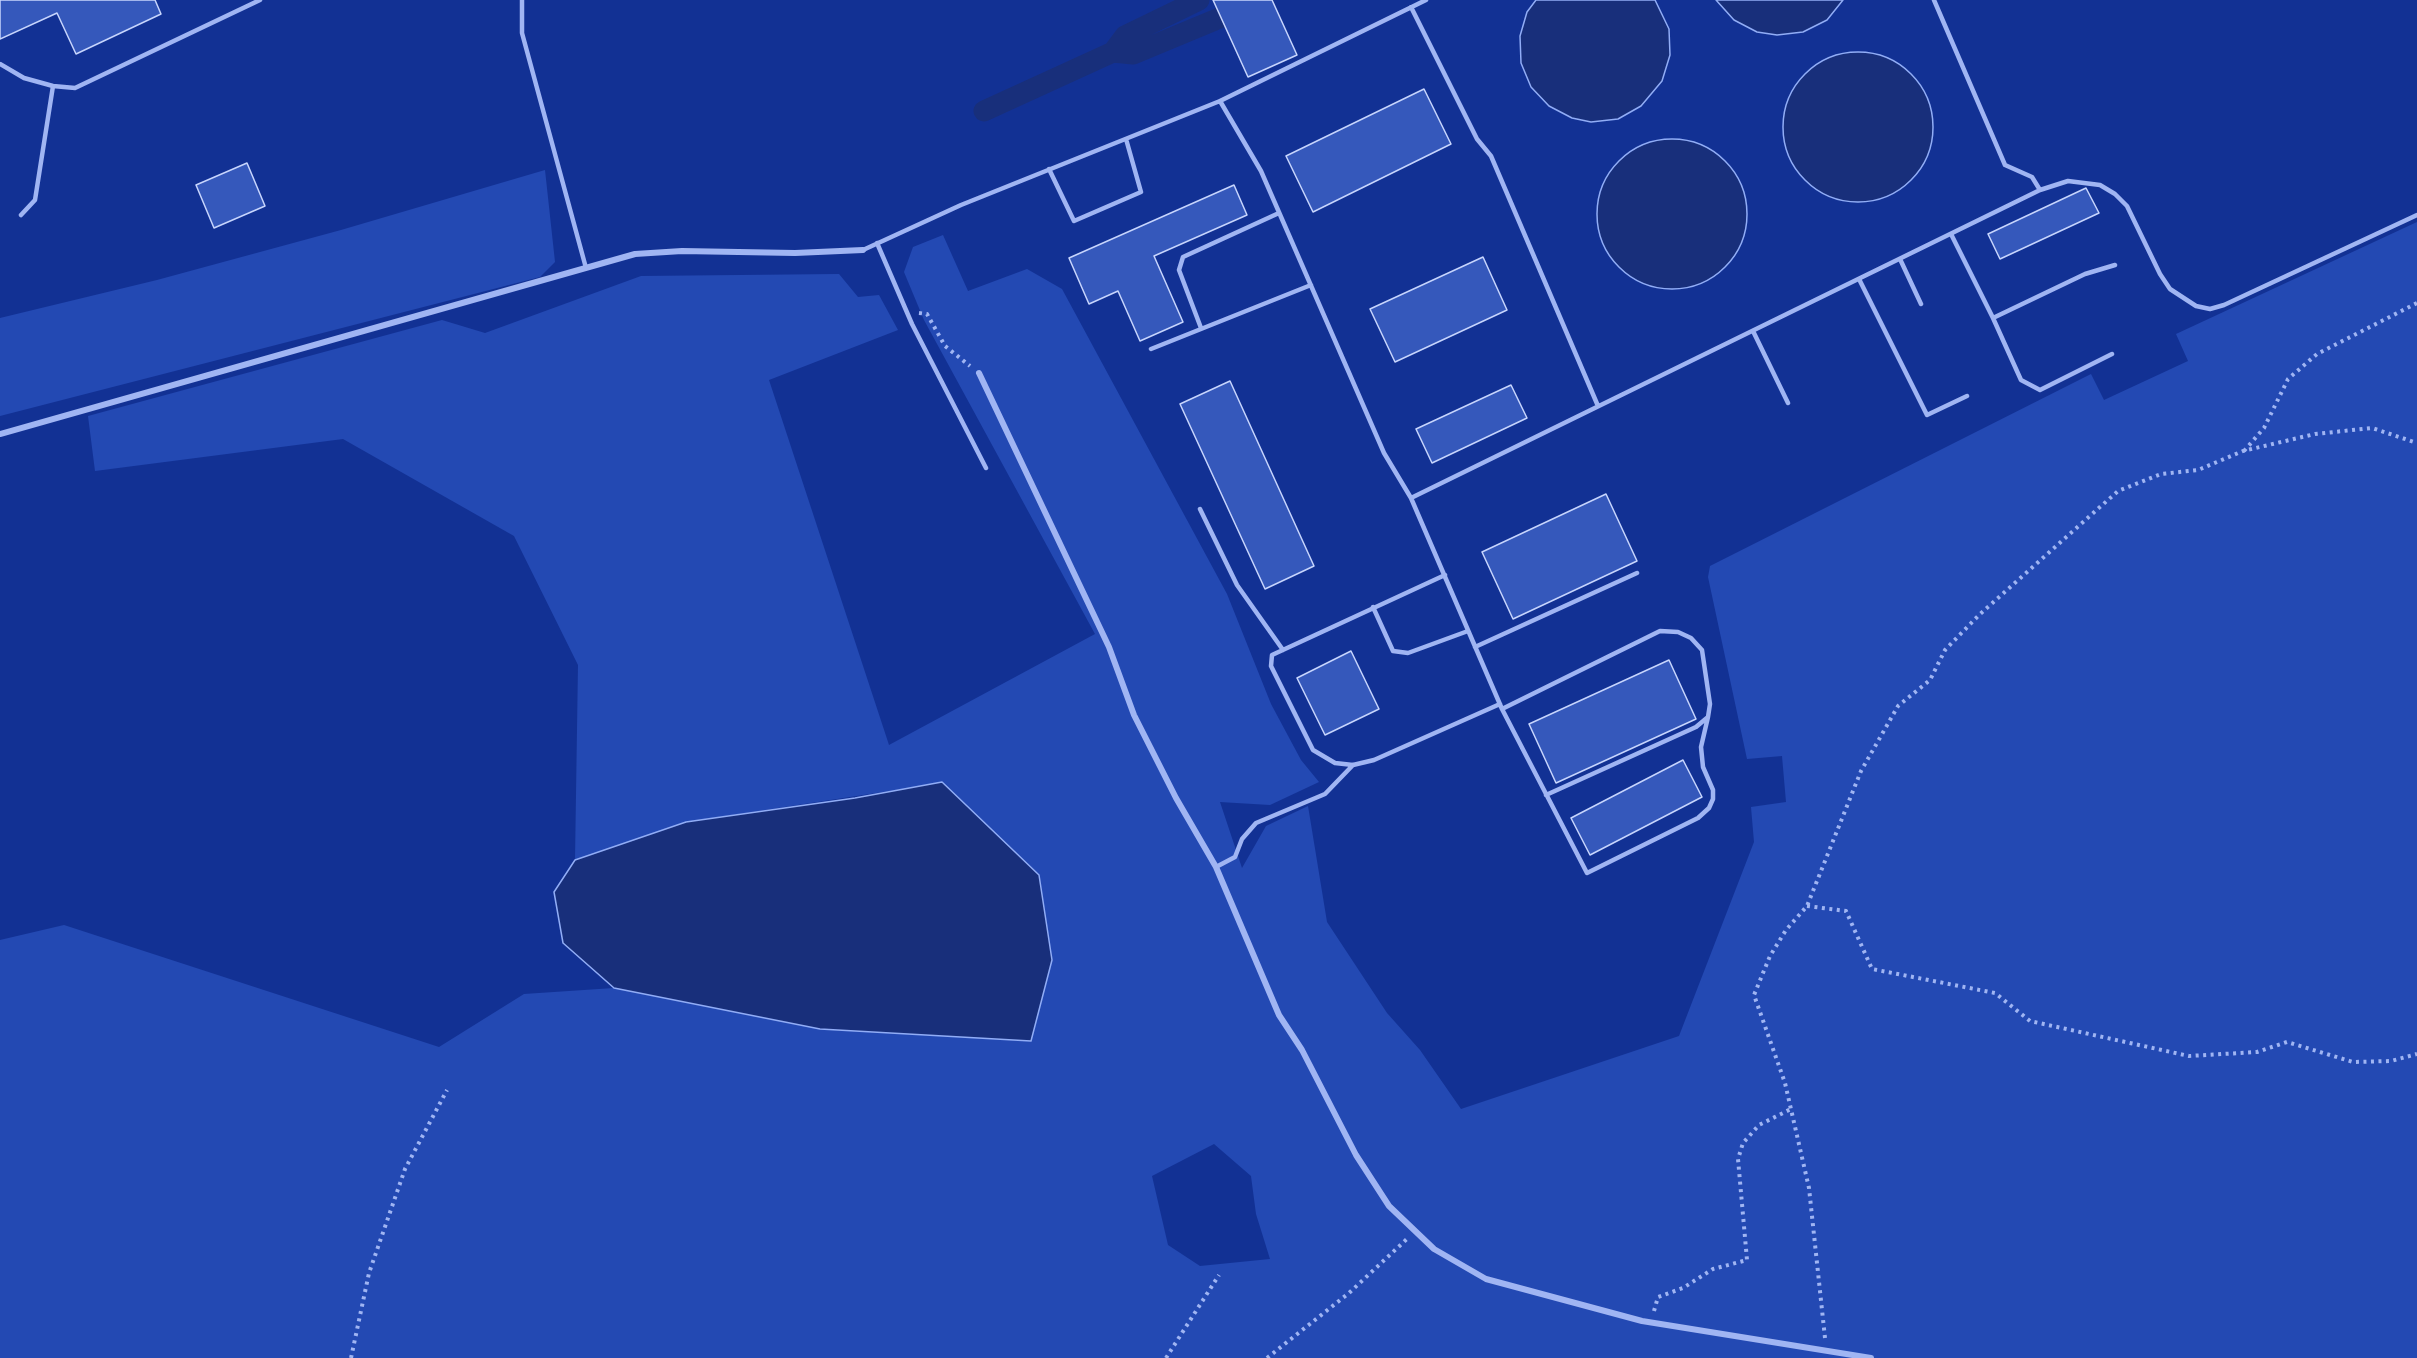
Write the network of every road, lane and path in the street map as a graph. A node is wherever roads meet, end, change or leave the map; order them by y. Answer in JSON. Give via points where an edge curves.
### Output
{"nodes":[{"id":1,"x":260,"y":0,"type":"edge"},
{"id":2,"x":522,"y":0,"type":"edge"},
{"id":3,"x":1426,"y":0,"type":"edge"},
{"id":4,"x":1934,"y":0,"type":"edge"},
{"id":5,"x":1411,"y":7,"type":"junction"},
{"id":6,"x":0,"y":64,"type":"edge"},
{"id":7,"x":53,"y":86,"type":"junction"},
{"id":8,"x":1220,"y":101,"type":"junction"},
{"id":9,"x":1126,"y":139,"type":"junction"},
{"id":10,"x":1049,"y":169,"type":"junction"},
{"id":11,"x":2040,"y":190,"type":"junction"},
{"id":12,"x":1279,"y":213,"type":"junction"},
{"id":13,"x":2417,"y":214,"type":"edge"},
{"id":14,"x":21,"y":215,"type":"dead end"},
{"id":15,"x":1951,"y":234,"type":"junction"},
{"id":16,"x":877,"y":243,"type":"junction"},
{"id":17,"x":863,"y":250,"type":"joint"},
{"id":18,"x":1900,"y":259,"type":"junction"},
{"id":19,"x":2115,"y":265,"type":"dead end"},
{"id":20,"x":586,"y":268,"type":"junction"},
{"id":21,"x":1859,"y":279,"type":"junction"},
{"id":22,"x":1311,"y":285,"type":"junction"},
{"id":23,"x":2417,"y":303,"type":"edge"},
{"id":24,"x":1921,"y":304,"type":"dead end"},
{"id":25,"x":906,"y":312,"type":"junction"},
{"id":26,"x":1993,"y":318,"type":"junction"},
{"id":27,"x":1201,"y":328,"type":"junction"},
{"id":28,"x":1753,"y":331,"type":"junction"},
{"id":29,"x":1151,"y":349,"type":"dead end"},
{"id":30,"x":2112,"y":354,"type":"dead end"},
{"id":31,"x":979,"y":373,"type":"joint"},
{"id":32,"x":1967,"y":396,"type":"dead end"},
{"id":33,"x":1788,"y":403,"type":"dead end"},
{"id":34,"x":1598,"y":406,"type":"junction"},
{"id":35,"x":0,"y":434,"type":"edge"},
{"id":36,"x":2417,"y":443,"type":"edge"},
{"id":37,"x":2243,"y":451,"type":"junction"},
{"id":38,"x":986,"y":468,"type":"dead end"},
{"id":39,"x":1411,"y":498,"type":"junction"},
{"id":40,"x":1200,"y":509,"type":"dead end"},
{"id":41,"x":1637,"y":573,"type":"dead end"},
{"id":42,"x":1445,"y":575,"type":"junction"},
{"id":43,"x":1373,"y":608,"type":"junction"},
{"id":44,"x":1468,"y":631,"type":"junction"},
{"id":45,"x":1476,"y":647,"type":"junction"},
{"id":46,"x":1283,"y":650,"type":"junction"},
{"id":47,"x":1501,"y":706,"type":"junction"},
{"id":48,"x":1708,"y":717,"type":"junction"},
{"id":49,"x":1353,"y":765,"type":"junction"},
{"id":50,"x":1546,"y":795,"type":"junction"},
{"id":51,"x":1216,"y":867,"type":"junction"},
{"id":52,"x":1808,"y":906,"type":"junction"},
{"id":53,"x":2417,"y":1054,"type":"edge"},
{"id":54,"x":447,"y":1090,"type":"dead end"},
{"id":55,"x":1791,"y":1109,"type":"junction"},
{"id":56,"x":1415,"y":1231,"type":"junction"},
{"id":57,"x":1219,"y":1275,"type":"dead end"},
{"id":58,"x":1650,"y":1322,"type":"junction"},
{"id":59,"x":1827,"y":1351,"type":"junction"},
{"id":60,"x":351,"y":1358,"type":"edge"},
{"id":61,"x":1166,"y":1358,"type":"edge"},
{"id":62,"x":1267,"y":1358,"type":"edge"},
{"id":63,"x":1871,"y":1358,"type":"edge"}],
"edges":[{"from":1,"to":7,"type":"lane","via":[[75,88]]},
{"from":2,"to":20,"type":"lane","via":[[522,33]]},
{"from":3,"to":5,"type":"lane"},
{"from":4,"to":11,"type":"lane","via":[[2005,165],[2032,177]]},
{"from":5,"to":8,"type":"lane"},
{"from":5,"to":34,"type":"lane","via":[[1477,139],[1491,156]]},
{"from":6,"to":7,"type":"lane","via":[[24,78]]},
{"from":7,"to":14,"type":"lane","via":[[35,200]]},
{"from":8,"to":9,"type":"lane"},
{"from":8,"to":12,"type":"lane","via":[[1261,171]]},
{"from":9,"to":10,"type":"lane"},
{"from":9,"to":10,"type":"lane","via":[[1141,192],[1074,221]]},
{"from":10,"to":16,"type":"lane"},
{"from":11,"to":13,"type":"lane","via":[[2068,181],[2100,186],[2115,194],[2127,206],[2170,289],[2196,306],[2210,309]]},
{"from":11,"to":15,"type":"lane"},
{"from":12,"to":22,"type":"lane"},
{"from":12,"to":27,"type":"lane","via":[[1183,257],[1179,270]]},
{"from":15,"to":18,"type":"lane"},
{"from":15,"to":26,"type":"lane"},
{"from":16,"to":17,"type":"lane"},
{"from":16,"to":25,"type":"lane"},
{"from":17,"to":20,"type":"street","via":[[635,254]]},
{"from":18,"to":21,"type":"lane"},
{"from":18,"to":24,"type":"lane"},
{"from":19,"to":26,"type":"lane","via":[[2085,274]]},
{"from":20,"to":35,"type":"street"},
{"from":21,"to":28,"type":"lane"},
{"from":21,"to":32,"type":"lane","via":[[1927,415]]},
{"from":22,"to":27,"type":"lane"},
{"from":22,"to":39,"type":"lane","via":[[1384,453]]},
{"from":23,"to":37,"type":"path","via":[[2317,354],[2288,379],[2265,428]]},
{"from":25,"to":31,"type":"path","via":[[927,314],[945,346]]},
{"from":25,"to":38,"type":"lane"},
{"from":26,"to":30,"type":"lane","via":[[2021,380],[2040,390]]},
{"from":27,"to":29,"type":"lane"},
{"from":28,"to":33,"type":"lane"},
{"from":28,"to":34,"type":"lane"},
{"from":31,"to":51,"type":"street","via":[[1109,647],[1134,715]]},
{"from":34,"to":39,"type":"lane"},
{"from":36,"to":37,"type":"path","via":[[2372,428],[2315,434]]},
{"from":37,"to":52,"type":"path","via":[[2198,470],[2162,474],[2118,491],[1945,650],[1930,680],[1898,706],[1861,771]]},
{"from":39,"to":42,"type":"lane"},
{"from":40,"to":46,"type":"lane","via":[[1238,585]]},
{"from":41,"to":45,"type":"lane"},
{"from":42,"to":43,"type":"lane"},
{"from":42,"to":44,"type":"lane"},
{"from":43,"to":44,"type":"lane","via":[[1393,651],[1408,653]]},
{"from":43,"to":46,"type":"lane"},
{"from":44,"to":45,"type":"lane"},
{"from":45,"to":47,"type":"lane"},
{"from":46,"to":49,"type":"lane","via":[[1272,655],[1271,666],[1313,750],[1335,763]]},
{"from":47,"to":48,"type":"lane","via":[[1660,631],[1678,632],[1702,650],[1710,704]]},
{"from":47,"to":49,"type":"lane","via":[[1374,760]]},
{"from":47,"to":50,"type":"lane"},
{"from":48,"to":50,"type":"lane","via":[[1695,728]]},
{"from":48,"to":50,"type":"lane","via":[[1701,747],[1703,768],[1713,790],[1709,808],[1698,818],[1587,873]]},
{"from":49,"to":51,"type":"lane","via":[[1325,794],[1256,823],[1242,839],[1235,857]]},
{"from":51,"to":56,"type":"street","via":[[1279,1015],[1302,1050],[1356,1155],[1389,1206]]},
{"from":52,"to":53,"type":"path","via":[[1846,911],[1872,969],[1995,993],[2030,1021],[2189,1056],[2258,1052],[2287,1042],[2353,1062],[2391,1062]]},
{"from":52,"to":55,"type":"path","via":[[1785,930],[1754,995]]},
{"from":54,"to":60,"type":"path","via":[[405,1169],[369,1273]]},
{"from":55,"to":58,"type":"path","via":[[1759,1125],[1740,1151],[1747,1260],[1713,1269],[1683,1288],[1658,1297]]},
{"from":55,"to":59,"type":"path","via":[[1809,1188]]},
{"from":56,"to":58,"type":"street","via":[[1434,1249],[1486,1279]]},
{"from":56,"to":62,"type":"path","via":[[1349,1293]]},
{"from":57,"to":61,"type":"path"},
{"from":58,"to":59,"type":"street"},
{"from":59,"to":63,"type":"street"}]}
